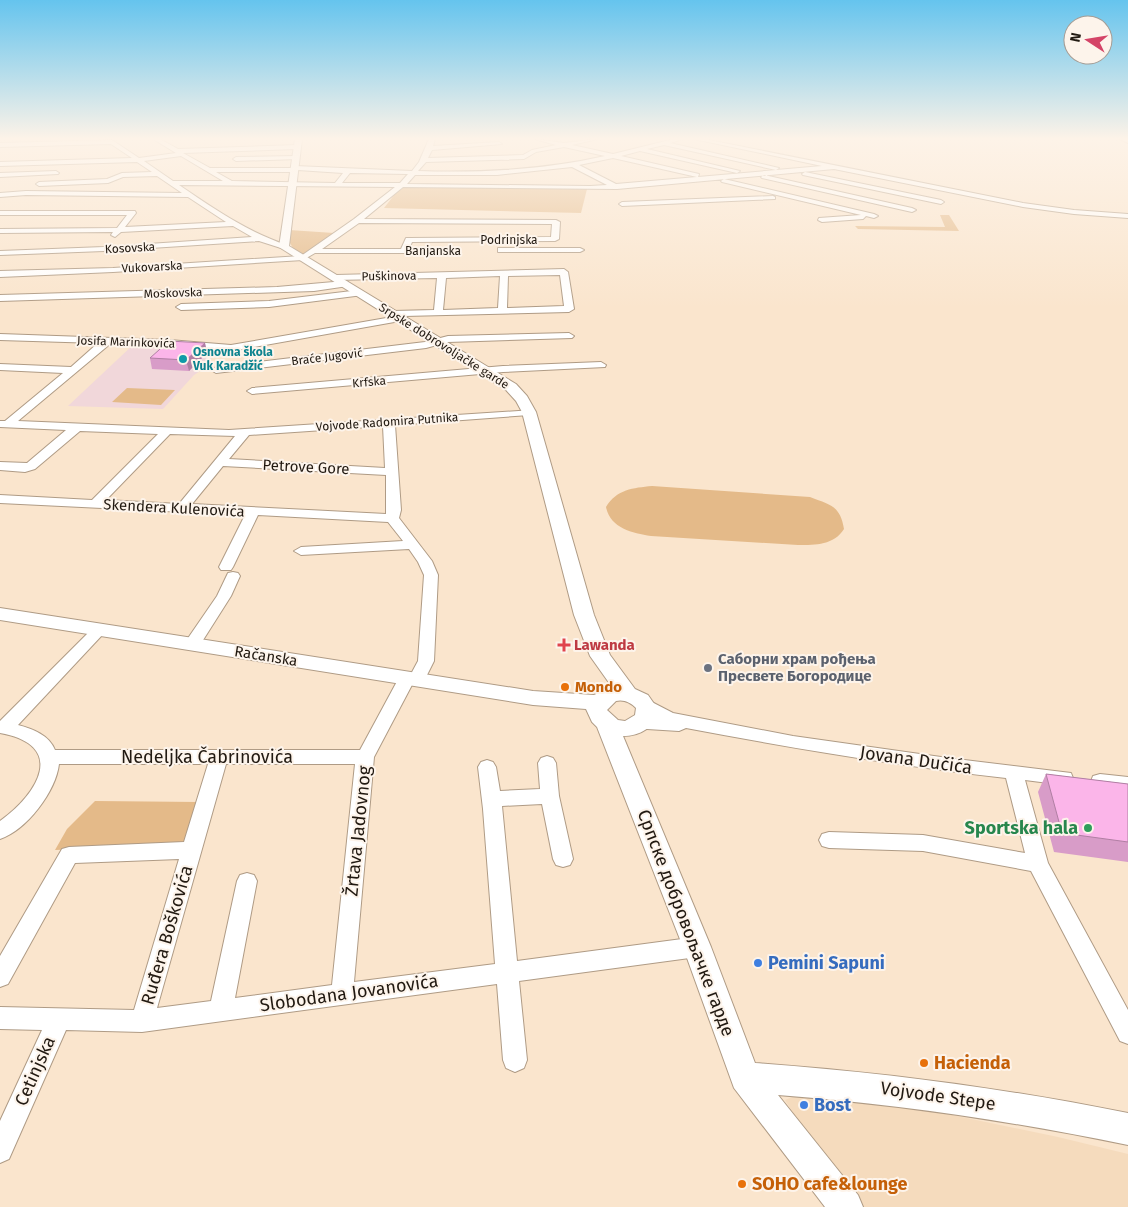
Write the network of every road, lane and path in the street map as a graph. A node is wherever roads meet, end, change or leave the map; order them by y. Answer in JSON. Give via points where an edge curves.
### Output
{"nodes":[{"id":1,"x":188,"y":195,"type":"edge"},
{"id":2,"x":293,"y":195,"type":"edge"},
{"id":3,"x":389,"y":195,"type":"edge"},
{"id":4,"x":619,"y":195,"type":"edge"},
{"id":5,"x":786,"y":195,"type":"edge"},
{"id":6,"x":846,"y":195,"type":"edge"},
{"id":7,"x":908,"y":195,"type":"edge"},
{"id":8,"x":958,"y":195,"type":"edge"},
{"id":9,"x":976,"y":195,"type":"edge"},
{"id":10,"x":793,"y":197,"type":"junction"},
{"id":11,"x":941,"y":202,"type":"junction"},
{"id":12,"x":622,"y":204,"type":"junction"},
{"id":13,"x":912,"y":210,"type":"junction"},
{"id":14,"x":71,"y":212,"type":"junction"},
{"id":15,"x":624,"y":212,"type":"dead end"},
{"id":16,"x":893,"y":213,"type":"dead end"},
{"id":17,"x":0,"y":214,"type":"edge"},
{"id":18,"x":883,"y":214,"type":"dead end"},
{"id":19,"x":874,"y":216,"type":"junction"},
{"id":20,"x":1128,"y":216,"type":"edge"},
{"id":21,"x":822,"y":220,"type":"dead end"},
{"id":22,"x":357,"y":221,"type":"junction"},
{"id":23,"x":234,"y":224,"type":"junction"},
{"id":24,"x":118,"y":230,"type":"junction"},
{"id":25,"x":0,"y":231,"type":"edge"},
{"id":26,"x":50,"y":231,"type":"junction"},
{"id":27,"x":260,"y":239,"type":"junction"},
{"id":28,"x":284,"y":247,"type":"junction"},
{"id":29,"x":104,"y":250,"type":"junction"},
{"id":30,"x":488,"y":250,"type":"dead end"},
{"id":31,"x":580,"y":250,"type":"dead end"},
{"id":32,"x":404,"y":251,"type":"junction"},
{"id":33,"x":422,"y":251,"type":"dead end"},
{"id":34,"x":0,"y":253,"type":"edge"},
{"id":35,"x":309,"y":254,"type":"junction"},
{"id":36,"x":94,"y":264,"type":"junction"},
{"id":37,"x":137,"y":268,"type":"junction"},
{"id":38,"x":0,"y":274,"type":"edge"},
{"id":39,"x":504,"y":274,"type":"junction"},
{"id":40,"x":442,"y":275,"type":"junction"},
{"id":41,"x":340,"y":281,"type":"junction"},
{"id":42,"x":360,"y":293,"type":"junction"},
{"id":43,"x":121,"y":295,"type":"junction"},
{"id":44,"x":0,"y":298,"type":"edge"},
{"id":45,"x":181,"y":307,"type":"dead end"},
{"id":46,"x":502,"y":310,"type":"junction"},
{"id":47,"x":438,"y":312,"type":"junction"},
{"id":48,"x":396,"y":316,"type":"junction"},
{"id":49,"x":568,"y":336,"type":"dead end"},
{"id":50,"x":0,"y":337,"type":"edge"},
{"id":51,"x":107,"y":341,"type":"junction"},
{"id":52,"x":437,"y":342,"type":"junction"},
{"id":53,"x":601,"y":365,"type":"dead end"},
{"id":54,"x":0,"y":367,"type":"edge"},
{"id":55,"x":73,"y":370,"type":"junction"},
{"id":56,"x":216,"y":370,"type":"dead end"},
{"id":57,"x":485,"y":371,"type":"junction"},
{"id":58,"x":252,"y":391,"type":"dead end"},
{"id":59,"x":529,"y":412,"type":"junction"},
{"id":60,"x":389,"y":423,"type":"junction"},
{"id":61,"x":4,"y":424,"type":"edge"},
{"id":62,"x":78,"y":427,"type":"junction"},
{"id":63,"x":167,"y":430,"type":"junction"},
{"id":64,"x":245,"y":432,"type":"junction"},
{"id":65,"x":221,"y":462,"type":"junction"},
{"id":66,"x":0,"y":466,"type":"edge"},
{"id":67,"x":391,"y":472,"type":"junction"},
{"id":68,"x":0,"y":499,"type":"edge"},
{"id":69,"x":95,"y":504,"type":"junction"},
{"id":70,"x":182,"y":508,"type":"junction"},
{"id":71,"x":253,"y":512,"type":"junction"},
{"id":72,"x":392,"y":518,"type":"junction"},
{"id":73,"x":412,"y":545,"type":"junction"},
{"id":74,"x":301,"y":551,"type":"dead end"},
{"id":75,"x":0,"y":614,"type":"edge"},
{"id":76,"x":100,"y":629,"type":"junction"},
{"id":77,"x":192,"y":644,"type":"junction"},
{"id":78,"x":600,"y":656,"type":"junction"},
{"id":79,"x":412,"y":679,"type":"junction"},
{"id":80,"x":533,"y":698,"type":"joint"},
{"id":81,"x":636,"y":699,"type":"junction"},
{"id":82,"x":602,"y":710,"type":"junction"},
{"id":83,"x":634,"y":726,"type":"junction"},
{"id":84,"x":705,"y":726,"type":"junction"},
{"id":85,"x":2,"y":727,"type":"edge"},
{"id":86,"x":49,"y":757,"type":"junction"},
{"id":87,"x":219,"y":757,"type":"junction"},
{"id":88,"x":365,"y":757,"type":"junction"},
{"id":89,"x":547,"y":763,"type":"dead end"},
{"id":90,"x":487,"y":767,"type":"dead end"},
{"id":91,"x":626,"y":770,"type":"junction"},
{"id":92,"x":1014,"y":773,"type":"junction"},
{"id":93,"x":1128,"y":784,"type":"edge"},
{"id":94,"x":550,"y":796,"type":"junction"},
{"id":95,"x":492,"y":799,"type":"junction"},
{"id":96,"x":0,"y":831,"type":"edge"},
{"id":97,"x":829,"y":840,"type":"dead end"},
{"id":98,"x":192,"y":850,"type":"junction"},
{"id":99,"x":563,"y":860,"type":"dead end"},
{"id":100,"x":1038,"y":864,"type":"junction"},
{"id":101,"x":247,"y":880,"type":"dead end"},
{"id":102,"x":697,"y":946,"type":"junction"},
{"id":103,"x":507,"y":972,"type":"junction"},
{"id":104,"x":0,"y":977,"type":"edge"},
{"id":105,"x":342,"y":994,"type":"junction"},
{"id":106,"x":221,"y":1010,"type":"junction"},
{"id":107,"x":0,"y":1018,"type":"edge"},
{"id":108,"x":59,"y":1019,"type":"junction"},
{"id":109,"x":142,"y":1021,"type":"junction"},
{"id":110,"x":1128,"y":1033,"type":"edge"},
{"id":111,"x":515,"y":1060,"type":"dead end"},
{"id":112,"x":746,"y":1076,"type":"junction"},
{"id":113,"x":1128,"y":1129,"type":"edge"},
{"id":114,"x":0,"y":1150,"type":"edge"},
{"id":115,"x":846,"y":1207,"type":"edge"}],
"edges":[{"from":1,"to":23,"type":"street"},
{"from":2,"to":28,"type":"main road"},
{"from":3,"to":22,"type":"street"},
{"from":4,"to":12,"type":"street"},
{"from":5,"to":10,"type":"street"},
{"from":6,"to":13,"type":"street"},
{"from":7,"to":11,"type":"street"},
{"from":8,"to":11,"type":"street"},
{"from":9,"to":20,"type":"street","via":[[1049,210]]},
{"from":10,"to":12,"type":"street"},
{"from":10,"to":19,"type":"street"},
{"from":11,"to":13,"type":"street"},
{"from":12,"to":15,"type":"street"},
{"from":13,"to":16,"type":"street"},
{"from":14,"to":17,"type":"street"},
{"from":14,"to":24,"type":"street","via":[[132,213]]},
{"from":14,"to":26,"type":"street"},
{"from":18,"to":19,"type":"street"},
{"from":19,"to":21,"type":"street"},
{"from":22,"to":32,"type":"street","name":"Podrinjska","via":[[556,222],[556,239],[409,240]]},
{"from":22,"to":35,"type":"street"},
{"from":23,"to":24,"type":"street"},
{"from":23,"to":27,"type":"street"},
{"from":24,"to":26,"type":"street"},
{"from":24,"to":29,"type":"street"},
{"from":25,"to":26,"type":"street"},
{"from":27,"to":28,"type":"street"},
{"from":27,"to":29,"type":"street","name":"Kosovska"},
{"from":28,"to":35,"type":"main road","name":"Srpske dobrovoljačke garde"},
{"from":29,"to":34,"type":"street","name":"Kosovska"},
{"from":29,"to":36,"type":"street"},
{"from":30,"to":31,"type":"street"},
{"from":32,"to":33,"type":"street","name":"Banjanska"},
{"from":32,"to":35,"type":"street","name":"Banjanska"},
{"from":35,"to":37,"type":"street","name":"Vukovarska"},
{"from":35,"to":41,"type":"main road","name":"Srpske dobrovoljačke garde"},
{"from":36,"to":37,"type":"street","name":"Vukovarska"},
{"from":36,"to":38,"type":"street","name":"Vukovarska"},
{"from":37,"to":43,"type":"street"},
{"from":39,"to":40,"type":"street","name":"Puškinova"},
{"from":39,"to":46,"type":"street"},
{"from":39,"to":46,"type":"street","name":"Puškinova","via":[[564,272],[569,309]]},
{"from":40,"to":41,"type":"street","name":"Puškinova"},
{"from":40,"to":47,"type":"street"},
{"from":41,"to":42,"type":"main road","name":"Srpske dobrovoljačke garde"},
{"from":41,"to":43,"type":"street","name":"Moskovska","via":[[296,289]]},
{"from":42,"to":45,"type":"street","via":[[269,304]]},
{"from":42,"to":48,"type":"main road","name":"Srpske dobrovoljačke garde"},
{"from":43,"to":44,"type":"street","name":"Moskovska"},
{"from":46,"to":47,"type":"street","name":"Puškinova"},
{"from":47,"to":48,"type":"street","name":"Puškinova"},
{"from":48,"to":51,"type":"street","name":"Josifa Marinkovića","via":[[231,348]]},
{"from":48,"to":52,"type":"main road","name":"Srpske dobrovoljačke garde"},
{"from":49,"to":52,"type":"street"},
{"from":50,"to":51,"type":"street","name":"Josifa Marinkovića"},
{"from":51,"to":55,"type":"street"},
{"from":52,"to":56,"type":"street","name":"Braće Jugović"},
{"from":52,"to":57,"type":"main road","name":"Srpske dobrovoljačke garde"},
{"from":53,"to":57,"type":"street"},
{"from":54,"to":55,"type":"street"},
{"from":55,"to":61,"type":"street"},
{"from":57,"to":58,"type":"street","name":"Krfska"},
{"from":57,"to":59,"type":"main road","name":"Srpske dobrovoljačke garde","via":[[511,387]]},
{"from":59,"to":60,"type":"street","name":"Vojvode Radomira Putnika"},
{"from":59,"to":78,"type":"main road","name":"Srpske dobrovoljačke garde","via":[[584,615]]},
{"from":60,"to":64,"type":"street","name":"Vojvode Radomira Putnika"},
{"from":60,"to":67,"type":"street"},
{"from":61,"to":62,"type":"street","name":"Vojvode Radomira Putnika"},
{"from":62,"to":63,"type":"street","name":"Vojvode Radomira Putnika"},
{"from":62,"to":66,"type":"street","via":[[31,466]]},
{"from":63,"to":64,"type":"street","name":"Vojvode Radomira Putnika"},
{"from":63,"to":69,"type":"street"},
{"from":64,"to":65,"type":"street"},
{"from":65,"to":67,"type":"street","name":"Petrove Gore"},
{"from":65,"to":70,"type":"street"},
{"from":67,"to":72,"type":"street"},
{"from":68,"to":69,"type":"street","name":"Skendera Kulenovića"},
{"from":69,"to":70,"type":"street","name":"Skendera Kulenovića"},
{"from":70,"to":71,"type":"street","name":"Skendera Kulenovića"},
{"from":71,"to":72,"type":"street","name":"Skendera Kulenovića"},
{"from":71,"to":77,"type":"street","name":"Skendera Kulenovića","via":[[224,596]]},
{"from":72,"to":73,"type":"street"},
{"from":73,"to":74,"type":"street"},
{"from":73,"to":79,"type":"street","via":[[432,575],[426,660]]},
{"from":75,"to":76,"type":"main road","name":"Račanska"},
{"from":76,"to":77,"type":"main road","name":"Račanska"},
{"from":76,"to":85,"type":"street"},
{"from":77,"to":79,"type":"main road","name":"Račanska"},
{"from":78,"to":81,"type":"main road"},
{"from":78,"to":82,"type":"main road","name":"Српске добровољачке гарде"},
{"from":79,"to":80,"type":"main road","name":"Račanska"},
{"from":79,"to":88,"type":"street","name":"Žrtava Jadovnog"},
{"from":80,"to":82,"type":"main road"},
{"from":81,"to":82,"type":"main road","via":[[614,694]]},
{"from":81,"to":83,"type":"main road","via":[[647,711],[644,719]]},
{"from":81,"to":84,"type":"street","via":[[668,718]]},
{"from":82,"to":83,"type":"main road","via":[[619,728]]},
{"from":82,"to":91,"type":"main road","name":"Српске добровољачке гарде"},
{"from":83,"to":84,"type":"street"},
{"from":83,"to":91,"type":"main road"},
{"from":84,"to":92,"type":"street","name":"Jovana Dučića","via":[[884,756]]},
{"from":85,"to":86,"type":"street","via":[[34,737]]},
{"from":86,"to":87,"type":"street","name":"Nedeljka Čabrinovića"},
{"from":86,"to":96,"type":"street","via":[[50,771],[40,794],[26,811]]},
{"from":87,"to":88,"type":"street","name":"Nedeljka Čabrinovića"},
{"from":87,"to":98,"type":"street","name":"Ruđera Boškovića"},
{"from":88,"to":105,"type":"street","name":"Žrtava Jadovnog"},
{"from":89,"to":94,"type":"street"},
{"from":90,"to":95,"type":"street"},
{"from":91,"to":102,"type":"main road","name":"Српске добровољачке гарде"},
{"from":92,"to":93,"type":"street","name":"Jovana Dučića"},
{"from":92,"to":100,"type":"street"},
{"from":94,"to":95,"type":"street"},
{"from":94,"to":99,"type":"street"},
{"from":95,"to":103,"type":"street"},
{"from":97,"to":100,"type":"street","via":[[922,843]]},
{"from":98,"to":104,"type":"street","name":"Ruđera Boškovića","via":[[69,856]]},
{"from":98,"to":109,"type":"street","name":"Ruđera Boškovića"},
{"from":100,"to":110,"type":"street"},
{"from":101,"to":106,"type":"street"},
{"from":102,"to":103,"type":"street","name":"Slobodana Jovanovića"},
{"from":102,"to":112,"type":"main road","name":"Српске добровољачке гарде"},
{"from":103,"to":105,"type":"street","name":"Slobodana Jovanovića"},
{"from":103,"to":111,"type":"street"},
{"from":105,"to":106,"type":"street","name":"Slobodana Jovanovića"},
{"from":106,"to":109,"type":"street","name":"Slobodana Jovanovića"},
{"from":107,"to":108,"type":"street","name":"Slobodana Jovanovića"},
{"from":108,"to":109,"type":"street","name":"Slobodana Jovanovića"},
{"from":108,"to":114,"type":"street","name":"Cetinjska"},
{"from":112,"to":113,"type":"main road","name":"Vojvode Stepe","via":[[907,1091]]},
{"from":112,"to":115,"type":"main road","name":"Српске добровољачке гарде"}]}
